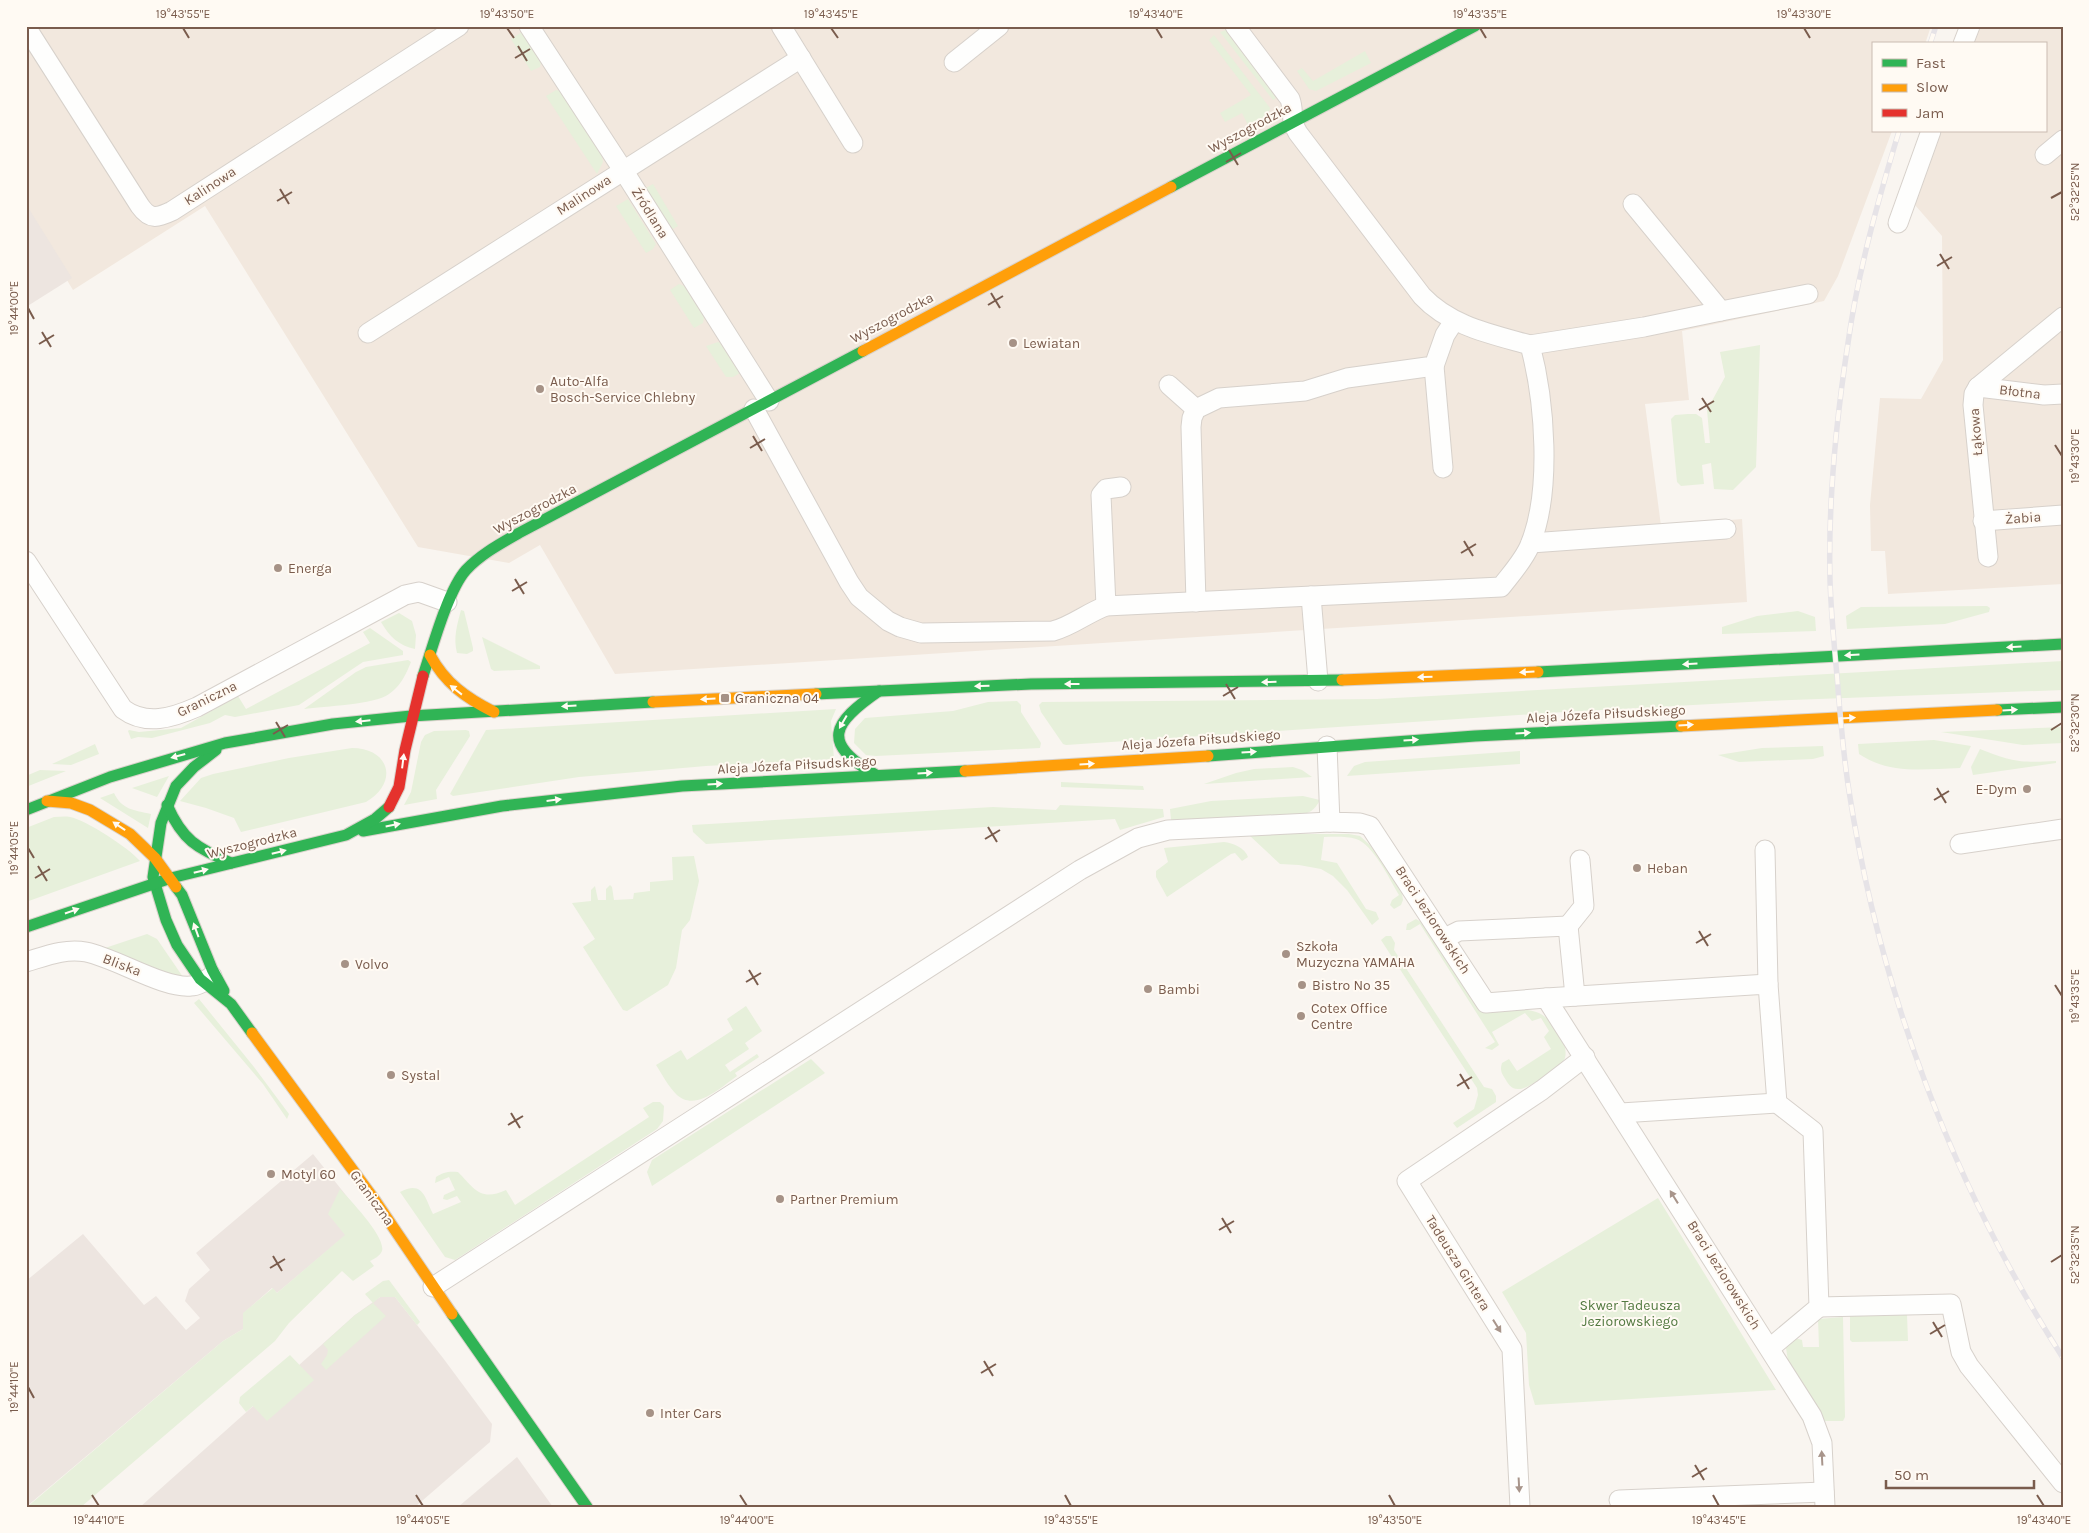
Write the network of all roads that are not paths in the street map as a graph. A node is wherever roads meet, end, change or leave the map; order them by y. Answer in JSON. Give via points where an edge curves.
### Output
{"nodes":[{"id":1,"x":460,"y":26,"type":"edge"},
{"id":2,"x":529,"y":26,"type":"edge"},
{"id":3,"x":781,"y":26,"type":"edge"},
{"id":4,"x":1000,"y":26,"type":"edge"},
{"id":5,"x":1235,"y":26,"type":"edge"},
{"id":6,"x":1475,"y":26,"type":"edge"},
{"id":7,"x":1970,"y":26,"type":"edge"},
{"id":8,"x":26,"y":27,"type":"edge"},
{"id":9,"x":1964,"y":42,"type":"edge"},
{"id":10,"x":801,"y":58,"type":"junction"},
{"id":11,"x":954,"y":62,"type":"dead end"},
{"id":12,"x":1292,"y":123,"type":"junction"},
{"id":13,"x":1932,"y":132,"type":"edge"},
{"id":14,"x":2063,"y":140,"type":"edge"},
{"id":15,"x":854,"y":143,"type":"dead end"},
{"id":16,"x":2045,"y":155,"type":"dead end"},
{"id":17,"x":623,"y":170,"type":"junction"},
{"id":18,"x":1633,"y":204,"type":"dead end"},
{"id":19,"x":1898,"y":223,"type":"dead end"},
{"id":20,"x":1808,"y":294,"type":"dead end"},
{"id":21,"x":1721,"y":311,"type":"junction"},
{"id":22,"x":2063,"y":316,"type":"edge"},
{"id":23,"x":1454,"y":321,"type":"junction"},
{"id":24,"x":368,"y":333,"type":"dead end"},
{"id":25,"x":1530,"y":345,"type":"junction"},
{"id":26,"x":1434,"y":366,"type":"junction"},
{"id":27,"x":1169,"y":385,"type":"dead end"},
{"id":28,"x":1978,"y":387,"type":"junction"},
{"id":29,"x":2063,"y":394,"type":"edge"},
{"id":30,"x":761,"y":405,"type":"junction"},
{"id":31,"x":1196,"y":409,"type":"junction"},
{"id":32,"x":1443,"y":468,"type":"dead end"},
{"id":33,"x":1121,"y":486,"type":"dead end"},
{"id":34,"x":2063,"y":515,"type":"edge"},
{"id":35,"x":1983,"y":521,"type":"junction"},
{"id":36,"x":1726,"y":529,"type":"dead end"},
{"id":37,"x":1531,"y":543,"type":"junction"},
{"id":38,"x":1988,"y":557,"type":"dead end"},
{"id":39,"x":26,"y":561,"type":"edge"},
{"id":40,"x":1311,"y":596,"type":"junction"},
{"id":41,"x":447,"y":602,"type":"junction"},
{"id":42,"x":1196,"y":602,"type":"junction"},
{"id":43,"x":1106,"y":606,"type":"junction"},
{"id":44,"x":2063,"y":644,"type":"edge"},
{"id":45,"x":430,"y":656,"type":"junction"},
{"id":46,"x":1318,"y":681,"type":"junction"},
{"id":47,"x":879,"y":691,"type":"junction"},
{"id":48,"x":2063,"y":707,"type":"edge"},
{"id":49,"x":494,"y":712,"type":"junction"},
{"id":50,"x":411,"y":716,"type":"junction"},
{"id":51,"x":225,"y":743,"type":"junction"},
{"id":52,"x":1326,"y":746,"type":"junction"},
{"id":53,"x":876,"y":775,"type":"junction"},
{"id":54,"x":45,"y":801,"type":"junction"},
{"id":55,"x":166,"y":805,"type":"junction"},
{"id":56,"x":26,"y":810,"type":"edge"},
{"id":57,"x":1330,"y":822,"type":"junction"},
{"id":58,"x":2063,"y":829,"type":"edge"},
{"id":59,"x":346,"y":835,"type":"junction"},
{"id":60,"x":1960,"y":844,"type":"dead end"},
{"id":61,"x":1765,"y":850,"type":"dead end"},
{"id":62,"x":155,"y":858,"type":"junction"},
{"id":63,"x":1580,"y":860,"type":"dead end"},
{"id":64,"x":231,"y":864,"type":"junction"},
{"id":65,"x":171,"y":878,"type":"junction"},
{"id":66,"x":154,"y":884,"type":"junction"},
{"id":67,"x":1568,"y":926,"type":"junction"},
{"id":68,"x":26,"y":927,"type":"edge"},
{"id":69,"x":1445,"y":938,"type":"junction"},
{"id":70,"x":26,"y":962,"type":"edge"},
{"id":71,"x":209,"y":978,"type":"junction"},
{"id":72,"x":1768,"y":984,"type":"junction"},
{"id":73,"x":1574,"y":996,"type":"junction"},
{"id":74,"x":1546,"y":998,"type":"junction"},
{"id":75,"x":1585,"y":1057,"type":"junction"},
{"id":76,"x":1777,"y":1103,"type":"junction"},
{"id":77,"x":1621,"y":1113,"type":"junction"},
{"id":78,"x":433,"y":1288,"type":"junction"},
{"id":79,"x":1819,"y":1307,"type":"junction"},
{"id":80,"x":1770,"y":1348,"type":"junction"},
{"id":81,"x":2063,"y":1483,"type":"edge"},
{"id":82,"x":1824,"y":1499,"type":"edge"},
{"id":83,"x":1619,"y":1500,"type":"dead end"},
{"id":84,"x":587,"y":1507,"type":"edge"},
{"id":85,"x":1520,"y":1507,"type":"edge"}],
"edges":[{"from":1,"to":8,"type":"street","name":"Kalinowa","via":[[159,218],[149,216],[140,206]]},
{"from":2,"to":17,"type":"street","name":"Źródlana"},
{"from":3,"to":10,"type":"street"},
{"from":4,"to":11,"type":"street"},
{"from":5,"to":12,"type":"street","via":[[1290,99],[1294,109]]},
{"from":6,"to":12,"type":"main road","name":"Wyszogrodzka"},
{"from":7,"to":9,"type":"street"},
{"from":10,"to":15,"type":"street"},
{"from":10,"to":17,"type":"street","name":"Malinowa"},
{"from":12,"to":23,"type":"street","via":[[1422,296]]},
{"from":12,"to":30,"type":"main road","name":"Wyszogrodzka"},
{"from":13,"to":19,"type":"street"},
{"from":14,"to":16,"type":"street"},
{"from":17,"to":24,"type":"street","name":"Malinowa"},
{"from":17,"to":30,"type":"street","name":"Źródlana"},
{"from":18,"to":21,"type":"street"},
{"from":20,"to":21,"type":"street"},
{"from":21,"to":25,"type":"street","via":[[1658,325]]},
{"from":22,"to":28,"type":"street"},
{"from":23,"to":25,"type":"street"},
{"from":23,"to":26,"type":"street","via":[[1445,335]]},
{"from":25,"to":37,"type":"street","via":[[1543,419],[1543,468]]},
{"from":26,"to":31,"type":"street","via":[[1347,378],[1305,391],[1220,398]]},
{"from":26,"to":32,"type":"street"},
{"from":27,"to":31,"type":"street"},
{"from":28,"to":29,"type":"street","name":"Błotna","via":[[2044,395]]},
{"from":28,"to":35,"type":"street","name":"Łąkowa","via":[[1974,405]]},
{"from":30,"to":41,"type":"main road","name":"Wyszogrodzka","via":[[503,542],[465,571]]},
{"from":30,"to":43,"type":"street","name":"Źródlana","via":[[850,582],[859,597],[888,621],[920,633],[1053,631]]},
{"from":31,"to":42,"type":"street","via":[[1191,427]]},
{"from":33,"to":43,"type":"street","via":[[1106,489],[1101,496]]},
{"from":34,"to":35,"type":"street","name":"Żabia"},
{"from":35,"to":38,"type":"street","name":"Łąkowa"},
{"from":36,"to":37,"type":"street"},
{"from":37,"to":40,"type":"street","via":[[1502,586]]},
{"from":39,"to":41,"type":"street","name":"Graniczna","via":[[123,709],[132,716],[150,720],[197,707],[405,595],[419,592]]},
{"from":40,"to":42,"type":"street"},
{"from":40,"to":46,"type":"street"},
{"from":41,"to":45,"type":"main road","name":"Wyszogrodzka"},
{"from":42,"to":43,"type":"street"},
{"from":44,"to":46,"type":"main road","one_way":true},
{"from":49,"to":45,"type":"main road","one_way":true,"via":[[458,692],[441,676]]},
{"from":45,"to":50,"type":"main road","name":"Wyszogrodzka"},
{"from":46,"to":47,"type":"main road","one_way":true,"via":[[1030,684]]},
{"from":47,"to":49,"type":"main road","one_way":true},
{"from":47,"to":53,"type":"main road","one_way":true,"via":[[848,714],[838,730],[841,747],[846,754],[864,770]]},
{"from":52,"to":48,"type":"main road","name":"Aleja Józefa Piłsudskiego","one_way":true},
{"from":49,"to":50,"type":"main road"},
{"from":50,"to":51,"type":"main road","one_way":true,"via":[[333,724]]},
{"from":59,"to":50,"type":"main road","name":"Wyszogrodzka","one_way":true,"via":[[379,816],[396,796]]},
{"from":51,"to":54,"type":"main road","one_way":true,"via":[[132,770]]},
{"from":51,"to":55,"type":"main road","via":[[185,776]]},
{"from":53,"to":52,"type":"main road","name":"Aleja Józefa Piłsudskiego","one_way":true,"via":[[1106,763]]},
{"from":52,"to":57,"type":"street"},
{"from":59,"to":53,"type":"main road","name":"Aleja Józefa Piłsudskiego","one_way":true,"via":[[556,799],[682,786]]},
{"from":54,"to":56,"type":"main road"},
{"from":62,"to":54,"type":"main road","one_way":true,"via":[[130,834],[90,810],[71,803]]},
{"from":55,"to":62,"type":"main road"},
{"from":55,"to":64,"type":"main road","via":[[187,840]]},
{"from":57,"to":69,"type":"street","name":"Braci Jeziorowskich","via":[[1370,826]]},
{"from":57,"to":78,"type":"street","via":[[1168,830],[1138,838],[1110,852]]},
{"from":58,"to":60,"type":"street"},
{"from":64,"to":59,"type":"main road","name":"Wyszogrodzka","one_way":true},
{"from":61,"to":72,"type":"street"},
{"from":62,"to":65,"type":"main road"},
{"from":62,"to":66,"type":"main road"},
{"from":63,"to":67,"type":"street","via":[[1584,906]]},
{"from":65,"to":64,"type":"main road","name":"Wyszogrodzka","one_way":true},
{"from":65,"to":66,"type":"main road","name":"Wyszogrodzka"},
{"from":71,"to":65,"type":"main road","one_way":true,"via":[[182,895]]},
{"from":68,"to":66,"type":"main road","name":"Wyszogrodzka","one_way":true},
{"from":66,"to":71,"type":"main road","via":[[177,945]]},
{"from":67,"to":69,"type":"street","via":[[1460,931]]},
{"from":67,"to":73,"type":"street"},
{"from":69,"to":74,"type":"street","name":"Braci Jeziorowskich","via":[[1486,1003]]},
{"from":70,"to":71,"type":"street","name":"Bliska","via":[[66,951],[86,952],[174,985],[192,986]]},
{"from":71,"to":78,"type":"main road","name":"Graniczna","via":[[381,1209]]},
{"from":72,"to":73,"type":"street"},
{"from":72,"to":76,"type":"street"},
{"from":73,"to":74,"type":"street"},
{"from":74,"to":75,"type":"street","name":"Braci Jeziorowskich"},
{"from":75,"to":77,"type":"street","name":"Braci Jeziorowskich"},
{"from":75,"to":85,"type":"street","name":"Tadeusza Gintera","one_way":true,"via":[[1407,1181],[1512,1349]]},
{"from":76,"to":77,"type":"street"},
{"from":76,"to":79,"type":"street","via":[[1813,1131]]},
{"from":80,"to":77,"type":"street","name":"Braci Jeziorowskich","one_way":true},
{"from":78,"to":84,"type":"main road","name":"Graniczna"},
{"from":79,"to":80,"type":"street"},
{"from":79,"to":81,"type":"street","via":[[1951,1304],[1961,1352],[1969,1366]]},
{"from":82,"to":80,"type":"street","name":"Braci Jeziorowskich","one_way":true,"via":[[1822,1443],[1812,1416]]},
{"from":82,"to":83,"type":"street"}]}
